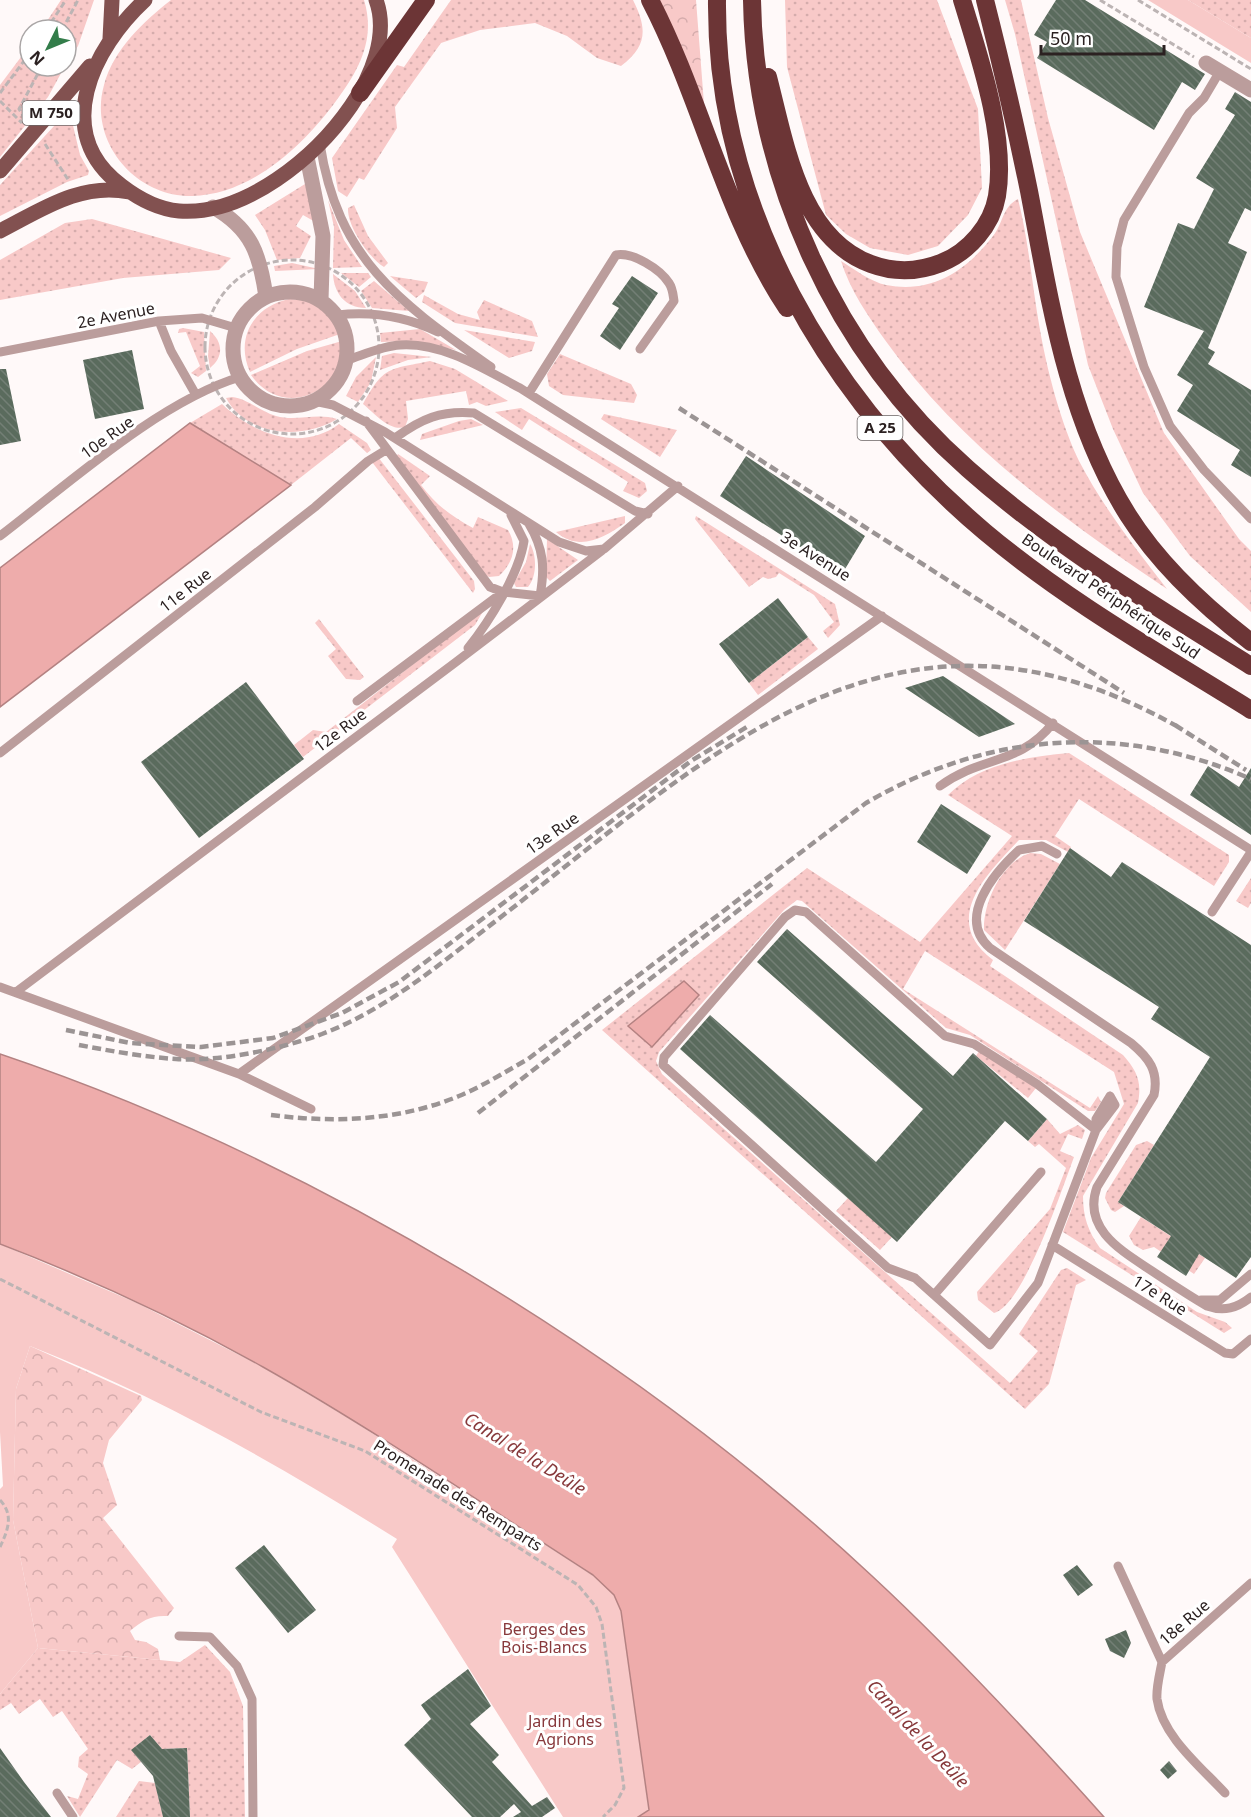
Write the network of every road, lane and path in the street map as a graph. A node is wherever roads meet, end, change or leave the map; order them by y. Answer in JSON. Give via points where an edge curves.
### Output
{"nodes":[{"id":1,"x":66,"y":0,"type":"edge"},
{"id":2,"x":78,"y":0,"type":"edge"},
{"id":3,"x":112,"y":0,"type":"edge"},
{"id":4,"x":145,"y":0,"type":"edge"},
{"id":5,"x":376,"y":0,"type":"edge"},
{"id":6,"x":651,"y":0,"type":"edge"},
{"id":7,"x":717,"y":0,"type":"edge"},
{"id":8,"x":962,"y":0,"type":"edge"},
{"id":9,"x":985,"y":0,"type":"edge"},
{"id":10,"x":1100,"y":0,"type":"edge"},
{"id":11,"x":1138,"y":0,"type":"edge"},
{"id":12,"x":424,"y":2,"type":"edge"},
{"id":13,"x":752,"y":3,"type":"edge"},
{"id":14,"x":54,"y":18,"type":"edge"},
{"id":15,"x":68,"y":18,"type":"edge"},
{"id":16,"x":110,"y":39,"type":"junction"},
{"id":17,"x":100,"y":54,"type":"junction"},
{"id":18,"x":1206,"y":63,"type":"joint"},
{"id":19,"x":18,"y":69,"type":"edge"},
{"id":20,"x":1251,"y":69,"type":"edge"},
{"id":21,"x":1220,"y":71,"type":"junction"},
{"id":22,"x":36,"y":78,"type":"edge"},
{"id":23,"x":1251,"y":90,"type":"edge"},
{"id":24,"x":0,"y":93,"type":"edge"},
{"id":25,"x":360,"y":93,"type":"junction"},
{"id":26,"x":0,"y":101,"type":"edge"},
{"id":27,"x":34,"y":133,"type":"junction"},
{"id":28,"x":320,"y":144,"type":"junction"},
{"id":29,"x":307,"y":157,"type":"junction"},
{"id":30,"x":0,"y":171,"type":"edge"},
{"id":31,"x":129,"y":192,"type":"junction"},
{"id":32,"x":76,"y":194,"type":"junction"},
{"id":33,"x":213,"y":207,"type":"junction"},
{"id":34,"x":0,"y":231,"type":"edge"},
{"id":35,"x":262,"y":265,"type":"junction"},
{"id":36,"x":324,"y":266,"type":"junction"},
{"id":37,"x":266,"y":297,"type":"junction"},
{"id":38,"x":321,"y":300,"type":"junction"},
{"id":39,"x":372,"y":314,"type":"junction"},
{"id":40,"x":337,"y":315,"type":"junction"},
{"id":41,"x":209,"y":320,"type":"junction"},
{"id":42,"x":159,"y":321,"type":"junction"},
{"id":43,"x":236,"y":328,"type":"junction"},
{"id":44,"x":379,"y":349,"type":"junction"},
{"id":45,"x":640,"y":349,"type":"dead end"},
{"id":46,"x":468,"y":350,"type":"junction"},
{"id":47,"x":0,"y":352,"type":"edge"},
{"id":48,"x":346,"y":360,"type":"junction"},
{"id":49,"x":240,"y":377,"type":"junction"},
{"id":50,"x":841,"y":378,"type":"junction"},
{"id":51,"x":213,"y":385,"type":"junction"},
{"id":52,"x":520,"y":388,"type":"junction"},
{"id":53,"x":529,"y":393,"type":"junction"},
{"id":54,"x":196,"y":395,"type":"junction"},
{"id":55,"x":314,"y":401,"type":"junction"},
{"id":56,"x":350,"y":412,"type":"junction"},
{"id":57,"x":366,"y":421,"type":"junction"},
{"id":58,"x":395,"y":438,"type":"junction"},
{"id":59,"x":386,"y":450,"type":"junction"},
{"id":60,"x":678,"y":486,"type":"junction"},
{"id":61,"x":506,"y":509,"type":"junction"},
{"id":62,"x":648,"y":514,"type":"junction"},
{"id":63,"x":1251,"y":519,"type":"edge"},
{"id":64,"x":529,"y":524,"type":"junction"},
{"id":65,"x":0,"y":536,"type":"edge"},
{"id":66,"x":604,"y":549,"type":"junction"},
{"id":67,"x":503,"y":592,"type":"junction"},
{"id":68,"x":540,"y":596,"type":"junction"},
{"id":69,"x":882,"y":616,"type":"junction"},
{"id":70,"x":1251,"y":642,"type":"edge"},
{"id":71,"x":456,"y":662,"type":"junction"},
{"id":72,"x":1251,"y":666,"type":"edge"},
{"id":73,"x":357,"y":701,"type":"dead end"},
{"id":74,"x":1251,"y":710,"type":"edge"},
{"id":75,"x":1053,"y":723,"type":"junction"},
{"id":76,"x":0,"y":753,"type":"edge"},
{"id":77,"x":940,"y":786,"type":"dead end"},
{"id":78,"x":1251,"y":851,"type":"edge"},
{"id":79,"x":1057,"y":854,"type":"dead end"},
{"id":80,"x":1212,"y":912,"type":"dead end"},
{"id":81,"x":0,"y":987,"type":"edge"},
{"id":82,"x":16,"y":992,"type":"junction"},
{"id":83,"x":239,"y":1074,"type":"junction"},
{"id":84,"x":311,"y":1109,"type":"dead end"},
{"id":85,"x":1041,"y":1172,"type":"dead end"},
{"id":86,"x":1052,"y":1245,"type":"junction"},
{"id":87,"x":1251,"y":1274,"type":"edge"},
{"id":88,"x":0,"y":1279,"type":"edge"},
{"id":89,"x":934,"y":1295,"type":"junction"},
{"id":90,"x":1251,"y":1297,"type":"edge"},
{"id":91,"x":1196,"y":1299,"type":"junction"},
{"id":92,"x":1251,"y":1339,"type":"edge"},
{"id":93,"x":0,"y":1500,"type":"edge"},
{"id":94,"x":0,"y":1546,"type":"edge"},
{"id":95,"x":1118,"y":1566,"type":"dead end"},
{"id":96,"x":1251,"y":1583,"type":"edge"},
{"id":97,"x":179,"y":1636,"type":"dead end"},
{"id":98,"x":1162,"y":1662,"type":"junction"},
{"id":99,"x":57,"y":1793,"type":"dead end"},
{"id":100,"x":1225,"y":1793,"type":"dead end"},
{"id":101,"x":73,"y":1817,"type":"edge"},
{"id":102,"x":253,"y":1817,"type":"edge"},
{"id":103,"x":603,"y":1817,"type":"edge"}],
"edges":[{"from":1,"to":14,"type":"path"},
{"from":2,"to":15,"type":"path"},
{"from":3,"to":16,"type":"main road"},
{"from":4,"to":16,"type":"main road"},
{"from":5,"to":25,"type":"main road","via":[[379,42]]},
{"from":6,"to":50,"type":"highway","via":[[759,262],[789,312]]},
{"from":7,"to":50,"type":"highway","name":"Boulevard Périphérique Sud","number":"A 25","via":[[724,88],[748,194],[793,298]]},
{"from":8,"to":13,"type":"highway","via":[[994,129],[999,164],[996,199],[981,232],[961,252],[934,266],[903,271],[855,257],[835,242],[819,222],[793,164]]},
{"from":9,"to":70,"type":"highway","via":[[1021,149],[1066,370],[1096,454],[1129,517],[1155,551],[1212,610]]},
{"from":10,"to":18,"type":"path"},
{"from":11,"to":20,"type":"path"},
{"from":12,"to":25,"type":"highway"},
{"from":13,"to":72,"type":"highway","number":"A 25","via":[[763,111],[784,188],[829,294],[869,357],[944,447],[1009,504],[1089,563]]},
{"from":16,"to":17,"type":"main road"},
{"from":17,"to":27,"type":"main road","number":"M 750"},
{"from":17,"to":31,"type":"main road","via":[[88,84],[86,129],[97,159]]},
{"from":18,"to":21,"type":"street"},
{"from":19,"to":24,"type":"path"},
{"from":21,"to":23,"type":"street"},
{"from":21,"to":63,"type":"lane","via":[[1124,220],[1116,277],[1144,367],[1170,426],[1204,470]]},
{"from":22,"to":26,"type":"path","via":[[19,109],[26,126]]},
{"from":25,"to":28,"type":"main road"},
{"from":27,"to":30,"type":"main road","number":"M 750"},
{"from":27,"to":32,"type":"path"},
{"from":28,"to":29,"type":"main road"},
{"from":28,"to":46,"type":"lane","via":[[331,194],[346,232],[374,272],[394,293]]},
{"from":29,"to":33,"type":"main road","via":[[273,183]]},
{"from":29,"to":36,"type":"street","via":[[322,219]]},
{"from":31,"to":32,"type":"main road","via":[[104,188]]},
{"from":31,"to":33,"type":"main road","via":[[168,210]]},
{"from":32,"to":34,"type":"main road"},
{"from":33,"to":35,"type":"street","via":[[244,231]]},
{"from":35,"to":36,"type":"path","via":[[293,260]]},
{"from":35,"to":37,"type":"street"},
{"from":35,"to":41,"type":"path","via":[[230,286]]},
{"from":36,"to":38,"type":"street"},
{"from":36,"to":39,"type":"path","via":[[350,282]]},
{"from":37,"to":38,"type":"street","via":[[293,292]]},
{"from":37,"to":43,"type":"street","via":[[250,308]]},
{"from":38,"to":40,"type":"street"},
{"from":39,"to":40,"type":"lane"},
{"from":39,"to":44,"type":"path"},
{"from":39,"to":46,"type":"lane","via":[[416,322]]},
{"from":40,"to":48,"type":"street","via":[[346,337]]},
{"from":41,"to":42,"type":"lane","name":"2e Avenue"},
{"from":41,"to":43,"type":"lane","name":"2e Avenue"},
{"from":41,"to":51,"type":"path","via":[[205,345]]},
{"from":42,"to":47,"type":"lane","name":"2e Avenue"},
{"from":42,"to":54,"type":"lane"},
{"from":43,"to":49,"type":"street","via":[[234,360]]},
{"from":44,"to":48,"type":"lane","name":"3e Avenue"},
{"from":44,"to":52,"type":"lane","name":"3e Avenue","via":[[418,345],[444,351]]},
{"from":44,"to":56,"type":"path","via":[[375,377]]},
{"from":45,"to":53,"type":"lane","via":[[674,301],[672,288],[668,280],[636,258],[616,255]]},
{"from":46,"to":52,"type":"lane"},
{"from":48,"to":55,"type":"street","via":[[335,384]]},
{"from":49,"to":51,"type":"lane","name":"10e Rue"},
{"from":49,"to":55,"type":"street","via":[[250,390],[281,406]]},
{"from":50,"to":74,"type":"highway","name":"Boulevard Périphérique Sud","number":"A 25","via":[[911,464],[987,534],[1077,600]]},
{"from":51,"to":54,"type":"lane","name":"10e Rue"},
{"from":51,"to":56,"type":"path","via":[[235,413],[266,431],[284,434],[319,430]]},
{"from":52,"to":53,"type":"lane","name":"3e Avenue"},
{"from":53,"to":60,"type":"lane","name":"3e Avenue"},
{"from":54,"to":65,"type":"lane","name":"10e Rue","via":[[111,450]]},
{"from":55,"to":56,"type":"lane"},
{"from":56,"to":57,"type":"lane"},
{"from":57,"to":58,"type":"lane"},
{"from":57,"to":59,"type":"lane"},
{"from":58,"to":61,"type":"lane"},
{"from":58,"to":62,"type":"lane","via":[[434,415],[474,413],[635,511]]},
{"from":59,"to":67,"type":"lane","via":[[482,578],[490,587]]},
{"from":59,"to":76,"type":"lane","name":"11e Rue"},
{"from":60,"to":62,"type":"lane","name":"12e Rue"},
{"from":60,"to":69,"type":"lane","name":"3e Avenue"},
{"from":61,"to":64,"type":"lane"},
{"from":61,"to":67,"type":"lane","via":[[524,541],[519,562]]},
{"from":62,"to":66,"type":"lane","name":"12e Rue"},
{"from":64,"to":66,"type":"lane","via":[[574,548]]},
{"from":64,"to":68,"type":"lane","via":[[542,548]]},
{"from":66,"to":68,"type":"lane","name":"12e Rue"},
{"from":67,"to":68,"type":"lane"},
{"from":67,"to":71,"type":"lane","via":[[474,641]]},
{"from":67,"to":73,"type":"lane"},
{"from":68,"to":71,"type":"lane","name":"12e Rue"},
{"from":69,"to":75,"type":"lane","name":"3e Avenue"},
{"from":69,"to":83,"type":"lane","name":"13e Rue"},
{"from":71,"to":82,"type":"lane","name":"12e Rue"},
{"from":75,"to":77,"type":"lane","via":[[1040,740],[1020,753],[967,769]]},
{"from":75,"to":78,"type":"lane","name":"3e Avenue"},
{"from":78,"to":80,"type":"lane"},
{"from":79,"to":91,"type":"lane","via":[[1042,846],[1030,846],[1008,860],[982,896],[977,910],[977,933],[990,948],[1131,1043],[1154,1068],[1154,1095],[1097,1187],[1093,1210],[1105,1236],[1116,1248]]},
{"from":81,"to":82,"type":"lane"},
{"from":82,"to":83,"type":"lane"},
{"from":83,"to":84,"type":"lane"},
{"from":85,"to":89,"type":"lane"},
{"from":86,"to":89,"type":"lane","via":[[1038,1283],[990,1345]]},
{"from":86,"to":89,"type":"lane","via":[[1096,1130],[1037,1084],[974,1044],[945,1036],[800,909],[785,917],[664,1057],[663,1065],[879,1260],[894,1271],[915,1278]]},
{"from":86,"to":92,"type":"lane","name":"17e Rue","via":[[1225,1353],[1233,1354]]},
{"from":87,"to":91,"type":"lane","via":[[1220,1300]]},
{"from":88,"to":103,"type":"path","name":"Promenade des Remparts","via":[[261,1412],[365,1451],[578,1585],[596,1608],[602,1624],[624,1788],[615,1806]]},
{"from":90,"to":91,"type":"lane","via":[[1230,1309],[1218,1310]]},
{"from":93,"to":94,"type":"path","via":[[6,1507],[10,1527]]},
{"from":95,"to":98,"type":"lane","name":"18e Rue"},
{"from":96,"to":98,"type":"lane","name":"18e Rue"},
{"from":97,"to":102,"type":"lane","via":[[210,1638],[237,1666],[252,1700]]},
{"from":98,"to":100,"type":"lane","via":[[1157,1698],[1163,1719],[1183,1748]]},
{"from":99,"to":101,"type":"lane"}]}
